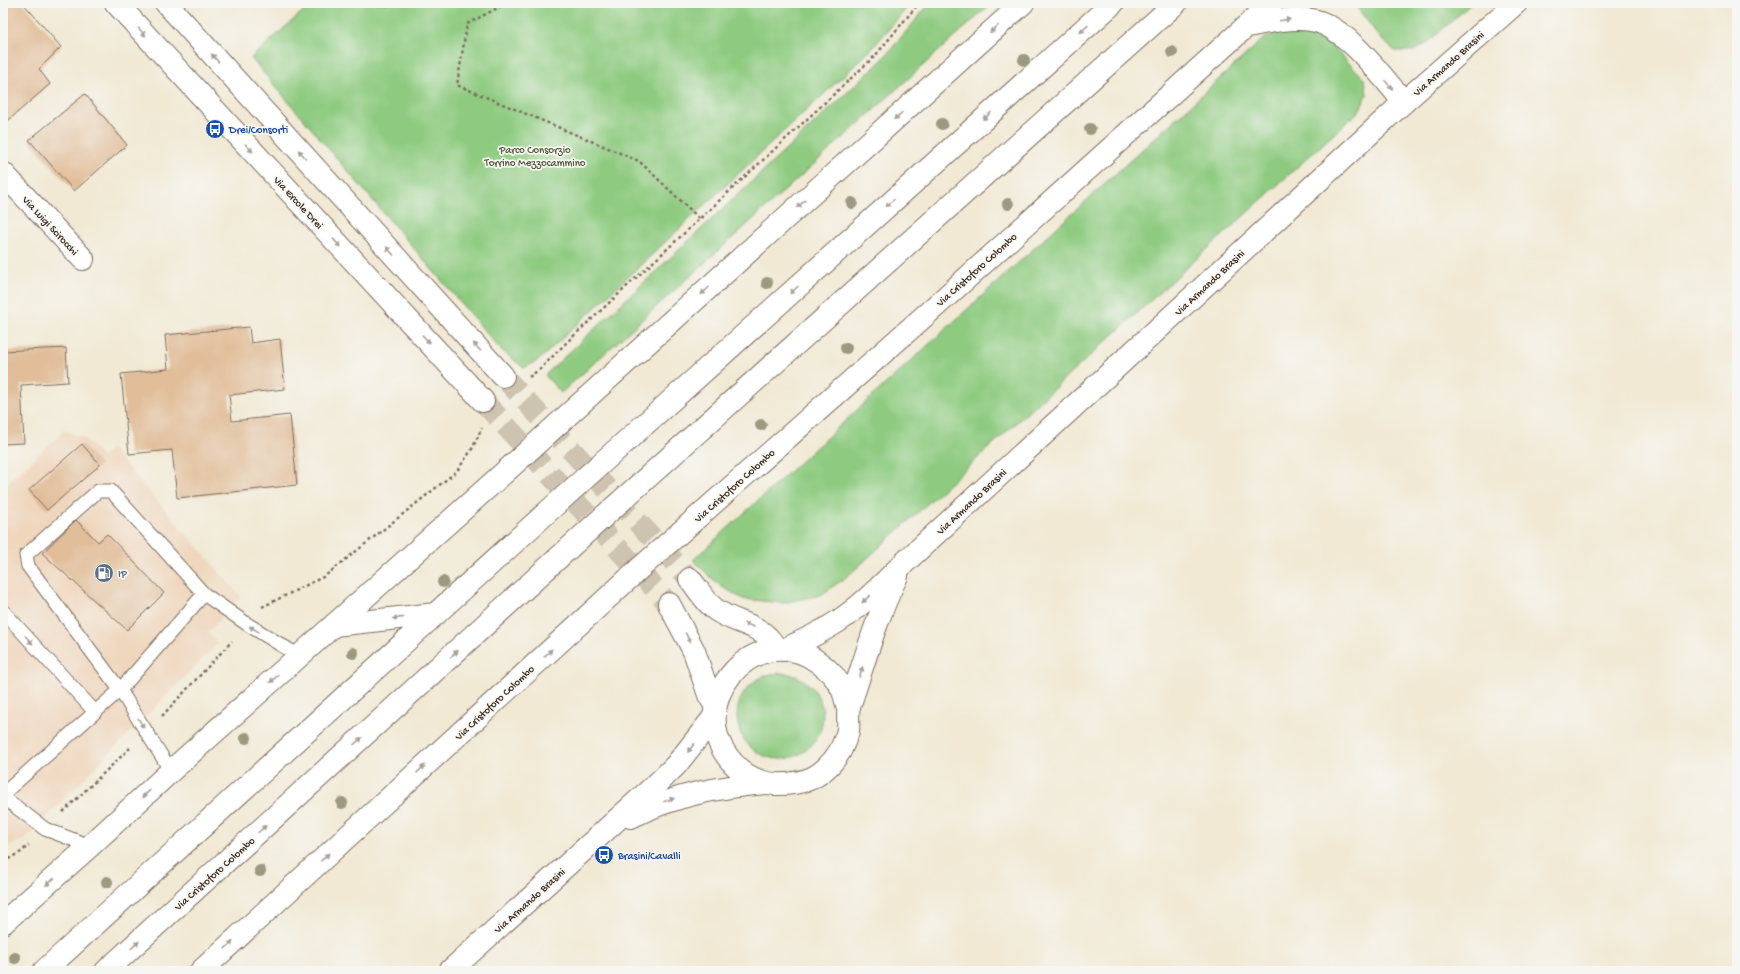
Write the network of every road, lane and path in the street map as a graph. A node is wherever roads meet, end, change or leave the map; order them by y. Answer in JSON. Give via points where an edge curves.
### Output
{"nodes":[{"id":1,"x":116,"y":3,"type":"edge"},
{"id":2,"x":166,"y":3,"type":"edge"},
{"id":3,"x":507,"y":3,"type":"edge"},
{"id":4,"x":919,"y":3,"type":"edge"},
{"id":5,"x":1023,"y":3,"type":"edge"},
{"id":6,"x":1113,"y":3,"type":"edge"},
{"id":7,"x":1176,"y":3,"type":"edge"},
{"id":8,"x":1272,"y":3,"type":"edge"},
{"id":9,"x":1516,"y":3,"type":"edge"},
{"id":10,"x":1247,"y":26,"type":"junction"},
{"id":11,"x":1404,"y":102,"type":"junction"},
{"id":12,"x":3,"y":173,"type":"edge"},
{"id":13,"x":700,"y":219,"type":"junction"},
{"id":14,"x":83,"y":259,"type":"dead end"},
{"id":15,"x":540,"y":369,"type":"dead end"},
{"id":16,"x":503,"y":376,"type":"tunnel mouth"},
{"id":17,"x":483,"y":401,"type":"tunnel mouth"},
{"id":18,"x":472,"y":449,"type":"dead end"},
{"id":19,"x":904,"y":563,"type":"junction"},
{"id":20,"x":690,"y":579,"type":"tunnel mouth"},
{"id":21,"x":204,"y":594,"type":"junction"},
{"id":22,"x":669,"y":604,"type":"tunnel mouth"},
{"id":23,"x":3,"y":611,"type":"edge"},
{"id":24,"x":436,"y":614,"type":"junction"},
{"id":25,"x":246,"y":624,"type":"junction"},
{"id":26,"x":334,"y":625,"type":"junction"},
{"id":27,"x":780,"y":650,"type":"junction"},
{"id":28,"x":299,"y":656,"type":"junction"},
{"id":29,"x":120,"y":690,"type":"junction"},
{"id":30,"x":848,"y":709,"type":"junction"},
{"id":31,"x":715,"y":711,"type":"junction"},
{"id":32,"x":95,"y":712,"type":"junction"},
{"id":33,"x":146,"y":732,"type":"junction"},
{"id":34,"x":171,"y":771,"type":"junction"},
{"id":35,"x":766,"y":783,"type":"junction"},
{"id":36,"x":3,"y":795,"type":"edge"},
{"id":37,"x":45,"y":829,"type":"junction"},
{"id":38,"x":608,"y":829,"type":"junction"},
{"id":39,"x":90,"y":846,"type":"junction"},
{"id":40,"x":3,"y":862,"type":"edge"},
{"id":41,"x":3,"y":923,"type":"edge"},
{"id":42,"x":44,"y":971,"type":"edge"},
{"id":43,"x":106,"y":971,"type":"edge"},
{"id":44,"x":200,"y":971,"type":"edge"},
{"id":45,"x":450,"y":971,"type":"edge"}],
"edges":[{"from":1,"to":17,"type":"main road","name":"Via Ercole Drei","one_way":true},
{"from":16,"to":2,"type":"main road","one_way":true},
{"from":3,"to":13,"type":"path","via":[[467,24],[457,85],[639,161]]},
{"from":4,"to":13,"type":"path","via":[[875,56]]},
{"from":5,"to":26,"type":"main road","one_way":true},
{"from":6,"to":24,"type":"main road","one_way":true},
{"from":43,"to":7,"type":"main road","name":"Via Cristoforo Colombo","one_way":true,"via":[[602,518]]},
{"from":8,"to":10,"type":"main road","name":"Via Cristoforo Colombo"},
{"from":9,"to":11,"type":"main road","name":"Via Armando Brasini"},
{"from":10,"to":11,"type":"main road","one_way":true,"via":[[1300,19],[1324,23],[1349,40]]},
{"from":44,"to":10,"type":"main road","name":"Via Cristoforo Colombo","one_way":true,"via":[[639,569]]},
{"from":11,"to":19,"type":"main road","name":"Via Armando Brasini"},
{"from":12,"to":14,"type":"main road","name":"Via Luigi Scirocchi"},
{"from":13,"to":15,"type":"path"},
{"from":18,"to":25,"type":"path","via":[[457,471],[325,576],[257,610]]},
{"from":19,"to":27,"type":"main road","name":"Via Armando Brasini","one_way":true,"via":[[838,622],[807,640]]},
{"from":30,"to":19,"type":"main road","name":"Via Armando Brasini","one_way":true,"via":[[879,615]]},
{"from":27,"to":20,"type":"main road","one_way":true,"via":[[764,632],[714,608]]},
{"from":21,"to":25,"type":"lane"},
{"from":21,"to":29,"type":"lane"},
{"from":21,"to":29,"type":"lane","via":[[111,491],[98,491],[26,555],[28,566]]},
{"from":22,"to":31,"type":"main road","one_way":true,"via":[[694,650]]},
{"from":23,"to":32,"type":"lane","one_way":true},
{"from":24,"to":26,"type":"main road","one_way":true},
{"from":24,"to":42,"type":"main road"},
{"from":28,"to":25,"type":"lane","one_way":true},
{"from":25,"to":33,"type":"path","via":[[222,653]]},
{"from":26,"to":28,"type":"main road"},
{"from":27,"to":30,"type":"main road","name":"Via Armando Brasini","via":[[813,658],[830,671],[842,688]]},
{"from":27,"to":31,"type":"main road","name":"Via Armando Brasini","via":[[752,658],[735,670],[722,686]]},
{"from":28,"to":34,"type":"main road","one_way":true},
{"from":29,"to":32,"type":"lane"},
{"from":29,"to":33,"type":"lane","one_way":true},
{"from":30,"to":35,"type":"main road","name":"Via Armando Brasini","via":[[848,730],[840,750],[827,767],[809,779],[788,785]]},
{"from":31,"to":35,"type":"main road","name":"Via Armando Brasini","via":[[718,739],[728,759],[745,774]]},
{"from":31,"to":38,"type":"main road","name":"Via Armando Brasini","one_way":true,"via":[[676,765]]},
{"from":32,"to":36,"type":"lane"},
{"from":33,"to":34,"type":"lane"},
{"from":33,"to":37,"type":"path"},
{"from":34,"to":39,"type":"main road","one_way":true},
{"from":38,"to":35,"type":"main road","name":"Via Armando Brasini","one_way":true,"via":[[652,807],[685,795],[725,787]]},
{"from":36,"to":37,"type":"lane"},
{"from":37,"to":39,"type":"lane"},
{"from":37,"to":40,"type":"path","via":[[21,852]]},
{"from":38,"to":45,"type":"main road","name":"Via Armando Brasini"},
{"from":39,"to":41,"type":"main road","one_way":true}]}
